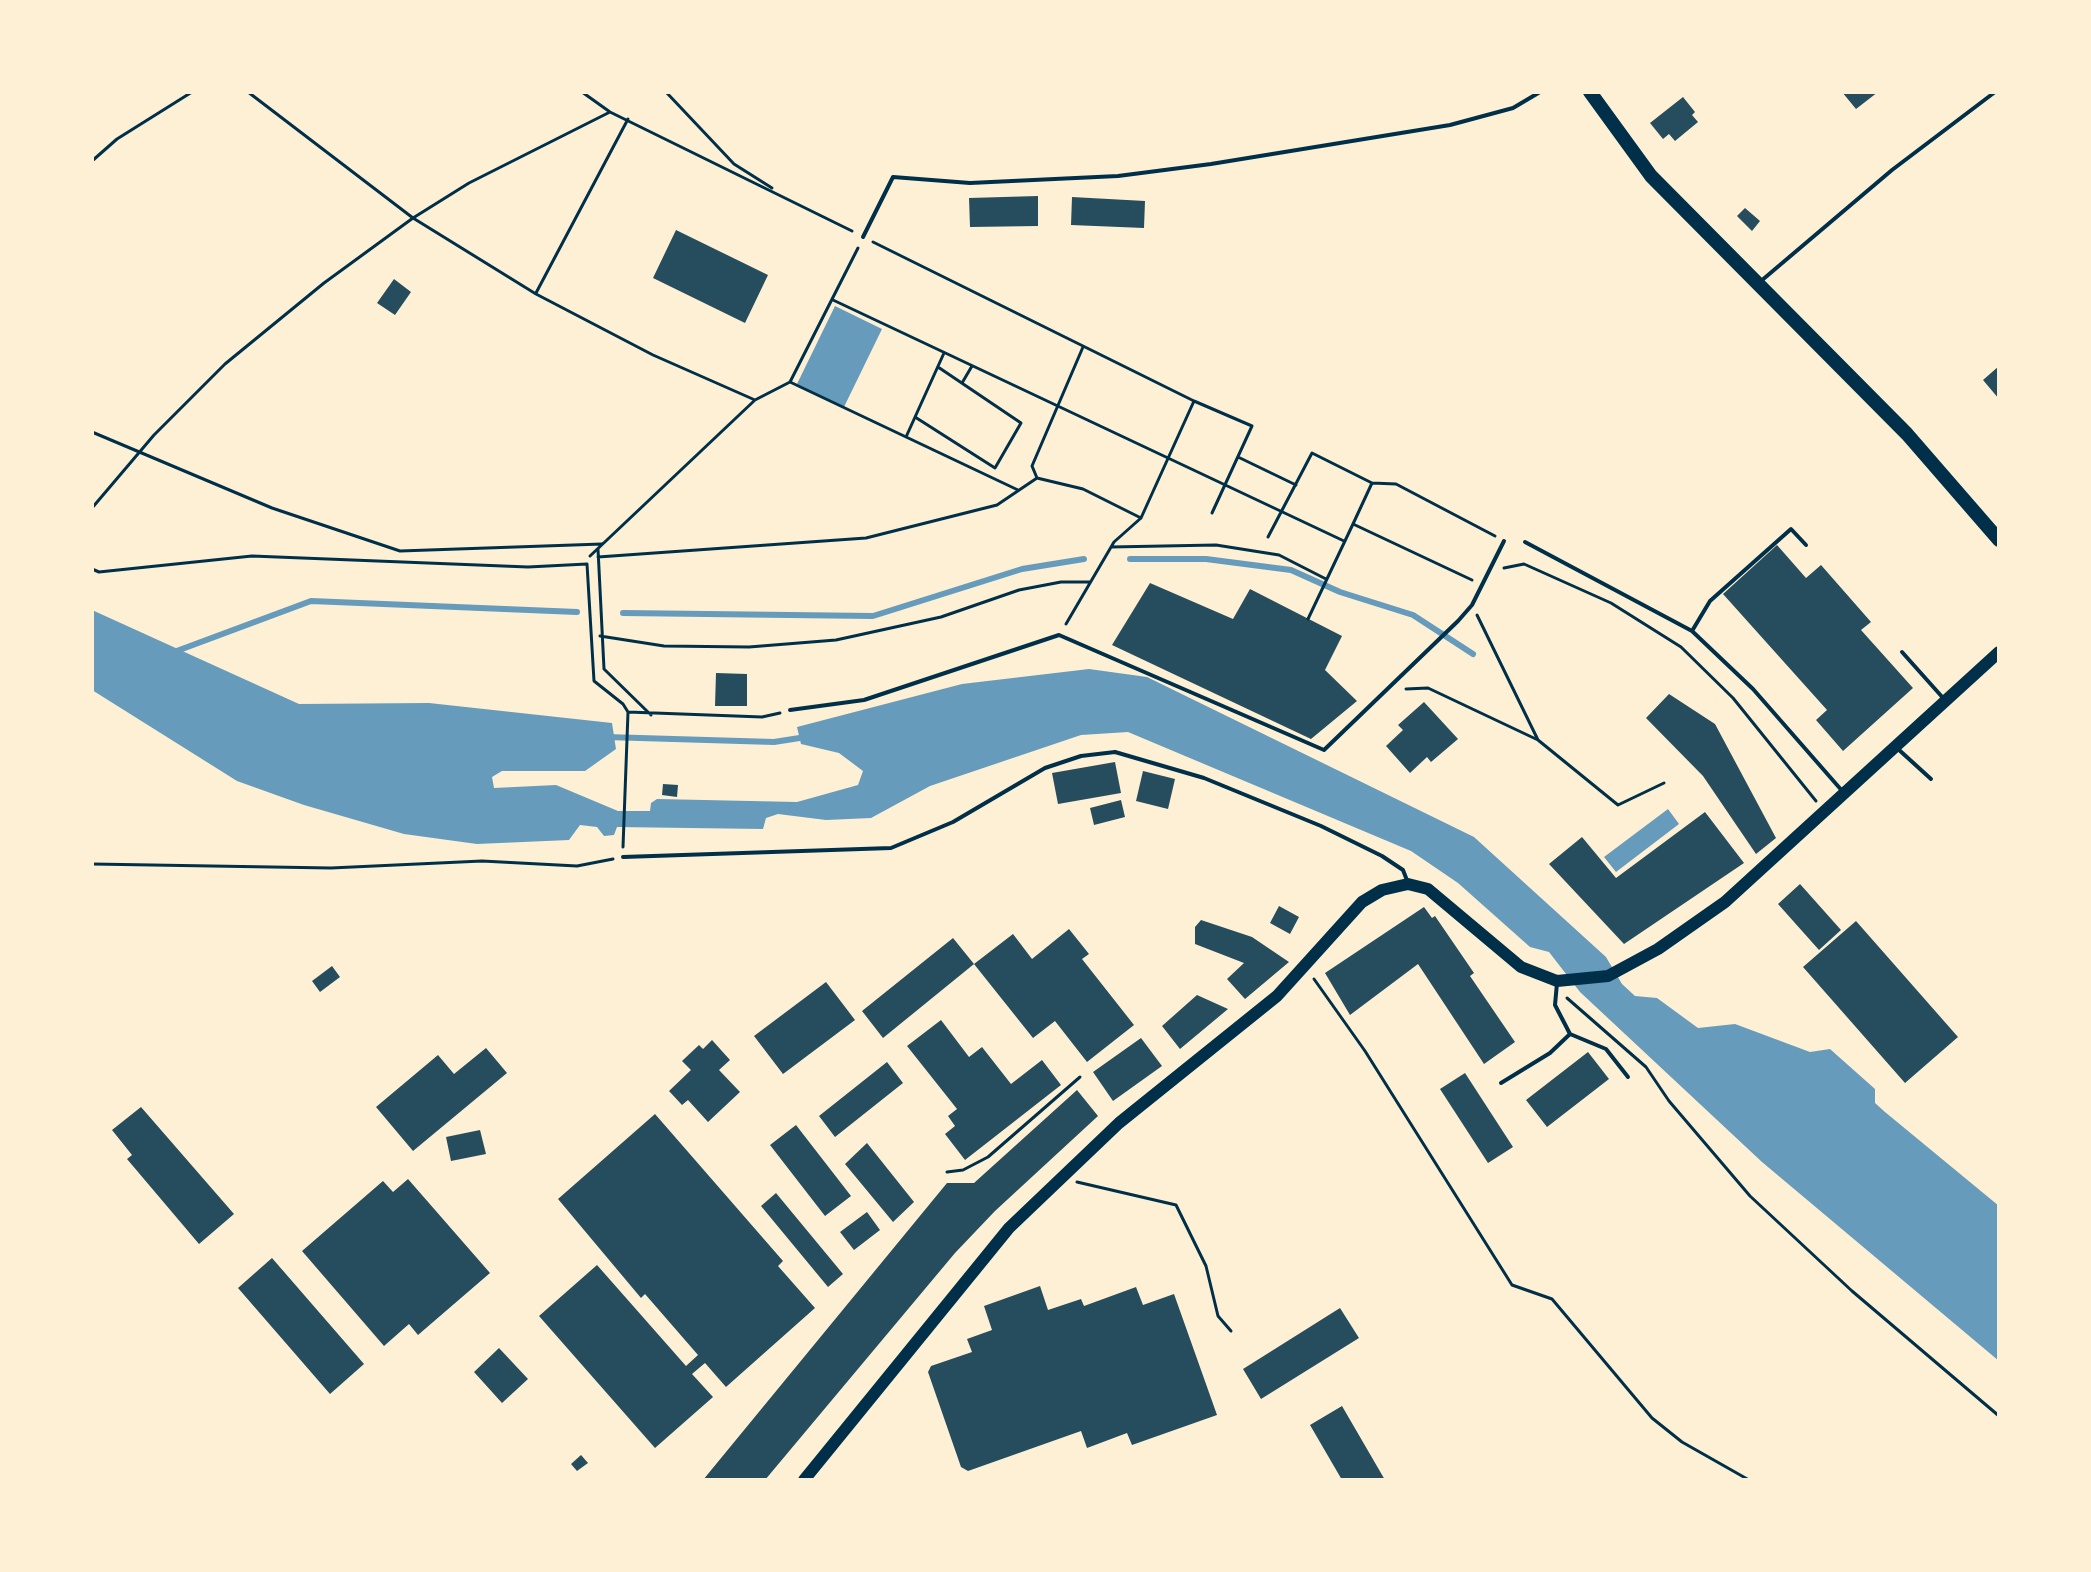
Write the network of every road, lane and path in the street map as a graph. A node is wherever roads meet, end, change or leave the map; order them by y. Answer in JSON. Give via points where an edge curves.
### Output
{"nodes":[{"id":1,"x":192,"y":92,"type":"edge"},
{"id":2,"x":248,"y":92,"type":"edge"},
{"id":3,"x":582,"y":92,"type":"edge"},
{"id":4,"x":666,"y":92,"type":"edge"},
{"id":5,"x":1540,"y":92,"type":"edge"},
{"id":6,"x":1590,"y":92,"type":"edge"},
{"id":7,"x":1995,"y":92,"type":"edge"},
{"id":8,"x":610,"y":112,"type":"junction"},
{"id":9,"x":628,"y":119,"type":"junction"},
{"id":10,"x":92,"y":161,"type":"edge"},
{"id":11,"x":789,"y":199,"type":"junction"},
{"id":12,"x":413,"y":218,"type":"junction"},
{"id":13,"x":863,"y":237,"type":"junction"},
{"id":14,"x":1756,"y":286,"type":"junction"},
{"id":15,"x":536,"y":294,"type":"junction"},
{"id":16,"x":833,"y":300,"type":"junction"},
{"id":17,"x":1083,"y":347,"type":"junction"},
{"id":18,"x":944,"y":352,"type":"junction"},
{"id":19,"x":972,"y":366,"type":"junction"},
{"id":20,"x":938,"y":367,"type":"junction"},
{"id":21,"x":790,"y":382,"type":"junction"},
{"id":22,"x":962,"y":383,"type":"junction"},
{"id":23,"x":755,"y":400,"type":"junction"},
{"id":24,"x":1194,"y":401,"type":"junction"},
{"id":25,"x":1059,"y":407,"type":"junction"},
{"id":26,"x":915,"y":417,"type":"junction"},
{"id":27,"x":92,"y":432,"type":"edge"},
{"id":28,"x":906,"y":437,"type":"junction"},
{"id":29,"x":140,"y":452,"type":"junction"},
{"id":30,"x":1238,"y":457,"type":"junction"},
{"id":31,"x":1168,"y":458,"type":"junction"},
{"id":32,"x":1037,"y":478,"type":"junction"},
{"id":33,"x":1372,"y":483,"type":"junction"},
{"id":34,"x":1226,"y":485,"type":"junction"},
{"id":35,"x":1296,"y":485,"type":"junction"},
{"id":36,"x":1019,"y":490,"type":"junction"},
{"id":37,"x":92,"y":508,"type":"edge"},
{"id":38,"x":1282,"y":511,"type":"junction"},
{"id":39,"x":1212,"y":513,"type":"dead end"},
{"id":40,"x":1141,"y":518,"type":"junction"},
{"id":41,"x":1353,"y":524,"type":"junction"},
{"id":42,"x":1268,"y":537,"type":"dead end"},
{"id":43,"x":1999,"y":540,"type":"edge"},
{"id":44,"x":1344,"y":541,"type":"junction"},
{"id":45,"x":1504,"y":541,"type":"joint"},
{"id":46,"x":1525,"y":542,"type":"dead end"},
{"id":47,"x":602,"y":544,"type":"junction"},
{"id":48,"x":1806,"y":545,"type":"dead end"},
{"id":49,"x":1111,"y":547,"type":"junction"},
{"id":50,"x":598,"y":549,"type":"junction"},
{"id":51,"x":590,"y":556,"type":"dead end"},
{"id":52,"x":598,"y":557,"type":"junction"},
{"id":53,"x":92,"y":569,"type":"edge"},
{"id":54,"x":1488,"y":571,"type":"junction"},
{"id":55,"x":1326,"y":579,"type":"junction"},
{"id":56,"x":1090,"y":582,"type":"junction"},
{"id":57,"x":1480,"y":584,"type":"junction"},
{"id":58,"x":1472,"y":605,"type":"junction"},
{"id":59,"x":1308,"y":619,"type":"dead end"},
{"id":60,"x":1692,"y":631,"type":"junction"},
{"id":61,"x":1059,"y":635,"type":"junction"},
{"id":62,"x":600,"y":636,"type":"junction"},
{"id":63,"x":1902,"y":652,"type":"dead end"},
{"id":64,"x":1999,"y":652,"type":"edge"},
{"id":65,"x":1391,"y":690,"type":"junction"},
{"id":66,"x":1945,"y":701,"type":"junction"},
{"id":67,"x":790,"y":710,"type":"joint"},
{"id":68,"x":628,"y":712,"type":"junction"},
{"id":69,"x":651,"y":715,"type":"junction"},
{"id":70,"x":1538,"y":740,"type":"junction"},
{"id":71,"x":1896,"y":747,"type":"junction"},
{"id":72,"x":1931,"y":779,"type":"dead end"},
{"id":73,"x":1664,"y":783,"type":"dead end"},
{"id":74,"x":1846,"y":794,"type":"junction"},
{"id":75,"x":1825,"y":814,"type":"junction"},
{"id":76,"x":623,"y":857,"type":"junction"},
{"id":77,"x":92,"y":864,"type":"edge"},
{"id":78,"x":1408,"y":884,"type":"junction"},
{"id":79,"x":1303,"y":967,"type":"junction"},
{"id":80,"x":1557,"y":981,"type":"junction"},
{"id":81,"x":1570,"y":1034,"type":"junction"},
{"id":82,"x":1080,"y":1077,"type":"dead end"},
{"id":83,"x":1628,"y":1077,"type":"dead end"},
{"id":84,"x":1501,"y":1083,"type":"dead end"},
{"id":85,"x":947,"y":1172,"type":"dead end"},
{"id":86,"x":1059,"y":1178,"type":"junction"},
{"id":87,"x":1231,"y":1331,"type":"dead end"},
{"id":88,"x":1999,"y":1416,"type":"edge"},
{"id":89,"x":804,"y":1480,"type":"edge"},
{"id":90,"x":1749,"y":1480,"type":"edge"}],
"edges":[{"from":1,"to":10,"type":"path"},
{"from":2,"to":12,"type":"path"},
{"from":3,"to":8,"type":"path"},
{"from":4,"to":11,"type":"path","via":[[734,164]]},
{"from":5,"to":13,"type":"lane","via":[[1513,108],[1450,125],[1211,164],[1118,176],[970,183],[893,177]]},
{"from":6,"to":14,"type":"main road","via":[[1651,176]]},
{"from":7,"to":14,"type":"lane","via":[[1892,170]]},
{"from":8,"to":9,"type":"path"},
{"from":8,"to":12,"type":"path","via":[[469,183]]},
{"from":9,"to":11,"type":"path"},
{"from":9,"to":15,"type":"path"},
{"from":11,"to":13,"type":"path"},
{"from":12,"to":15,"type":"path"},
{"from":12,"to":29,"type":"path","via":[[225,364]]},
{"from":13,"to":16,"type":"path"},
{"from":13,"to":17,"type":"path"},
{"from":14,"to":43,"type":"main road","via":[[1907,434]]},
{"from":15,"to":23,"type":"path"},
{"from":16,"to":18,"type":"path"},
{"from":16,"to":21,"type":"path"},
{"from":17,"to":24,"type":"path"},
{"from":17,"to":25,"type":"path"},
{"from":18,"to":19,"type":"path"},
{"from":18,"to":20,"type":"path"},
{"from":19,"to":22,"type":"path"},
{"from":19,"to":25,"type":"path"},
{"from":20,"to":22,"type":"path"},
{"from":20,"to":26,"type":"path"},
{"from":21,"to":23,"type":"path"},
{"from":21,"to":28,"type":"path"},
{"from":22,"to":26,"type":"path","via":[[1021,423],[995,468]]},
{"from":23,"to":47,"type":"path"},
{"from":24,"to":30,"type":"path","via":[[1252,426]]},
{"from":24,"to":31,"type":"path"},
{"from":25,"to":31,"type":"path"},
{"from":25,"to":32,"type":"path","via":[[1032,466]]},
{"from":26,"to":28,"type":"path"},
{"from":27,"to":29,"type":"path"},
{"from":28,"to":36,"type":"path"},
{"from":29,"to":37,"type":"path"},
{"from":29,"to":47,"type":"path","via":[[272,508],[400,551]]},
{"from":30,"to":34,"type":"path"},
{"from":30,"to":35,"type":"path"},
{"from":31,"to":34,"type":"path"},
{"from":31,"to":40,"type":"path"},
{"from":32,"to":36,"type":"path"},
{"from":32,"to":40,"type":"path","via":[[1083,489]]},
{"from":33,"to":35,"type":"path","via":[[1312,453]]},
{"from":33,"to":41,"type":"path"},
{"from":33,"to":45,"type":"path","via":[[1396,484]]},
{"from":34,"to":38,"type":"path"},
{"from":34,"to":39,"type":"path"},
{"from":35,"to":38,"type":"path"},
{"from":36,"to":52,"type":"path","via":[[997,505],[866,538]]},
{"from":38,"to":42,"type":"path"},
{"from":38,"to":44,"type":"path"},
{"from":40,"to":49,"type":"path"},
{"from":41,"to":44,"type":"path"},
{"from":41,"to":57,"type":"path"},
{"from":44,"to":55,"type":"path"},
{"from":45,"to":54,"type":"lane"},
{"from":46,"to":60,"type":"lane"},
{"from":47,"to":50,"type":"path"},
{"from":48,"to":60,"type":"lane","via":[[1791,529],[1710,601]]},
{"from":49,"to":55,"type":"path","via":[[1216,545],[1279,555]]},
{"from":49,"to":56,"type":"path"},
{"from":50,"to":51,"type":"path"},
{"from":50,"to":52,"type":"path"},
{"from":52,"to":62,"type":"path"},
{"from":53,"to":68,"type":"path","via":[[252,556],[528,567],[587,564],[594,681]]},
{"from":54,"to":57,"type":"lane"},
{"from":54,"to":75,"type":"path","via":[[1524,564],[1611,603],[1681,647],[1733,698]]},
{"from":55,"to":59,"type":"path"},
{"from":56,"to":61,"type":"path"},
{"from":56,"to":62,"type":"path","via":[[1019,590],[941,617],[836,640],[664,646]]},
{"from":57,"to":58,"type":"lane"},
{"from":58,"to":65,"type":"lane"},
{"from":58,"to":70,"type":"path"},
{"from":60,"to":74,"type":"lane","via":[[1753,689]]},
{"from":61,"to":65,"type":"lane","via":[[1324,750]]},
{"from":61,"to":67,"type":"lane","via":[[864,700]]},
{"from":62,"to":69,"type":"path","via":[[604,669]]},
{"from":63,"to":66,"type":"lane"},
{"from":64,"to":66,"type":"main road"},
{"from":65,"to":70,"type":"path","via":[[1428,688]]},
{"from":66,"to":71,"type":"main road"},
{"from":67,"to":69,"type":"path","via":[[762,717]]},
{"from":68,"to":69,"type":"path"},
{"from":68,"to":76,"type":"path"},
{"from":70,"to":73,"type":"path","via":[[1618,805]]},
{"from":71,"to":72,"type":"lane"},
{"from":71,"to":74,"type":"main road"},
{"from":74,"to":75,"type":"main road"},
{"from":75,"to":80,"type":"main road","via":[[1725,902],[1626,967],[1608,976]]},
{"from":76,"to":77,"type":"path","via":[[577,866],[482,861],[331,868]]},
{"from":76,"to":78,"type":"lane","via":[[891,848],[953,822],[1045,768],[1115,752],[1204,778],[1321,826],[1382,856],[1403,870]]},
{"from":78,"to":79,"type":"main road","via":[[1362,902]]},
{"from":78,"to":80,"type":"main road","via":[[1447,901],[1521,967]]},
{"from":79,"to":86,"type":"main road","via":[[1252,1019],[1119,1123]]},
{"from":79,"to":90,"type":"path","via":[[1365,1051],[1512,1285],[1552,1299],[1652,1418],[1682,1442]]},
{"from":80,"to":81,"type":"lane","via":[[1555,1005]]},
{"from":80,"to":88,"type":"path","via":[[1566,997],[1646,1067],[1750,1196]]},
{"from":81,"to":83,"type":"lane","via":[[1606,1049]]},
{"from":81,"to":84,"type":"lane"},
{"from":82,"to":85,"type":"path","via":[[988,1157]]},
{"from":86,"to":87,"type":"path","via":[[1176,1205],[1206,1266],[1218,1316]]},
{"from":86,"to":89,"type":"main road","via":[[1009,1228]]}]}
